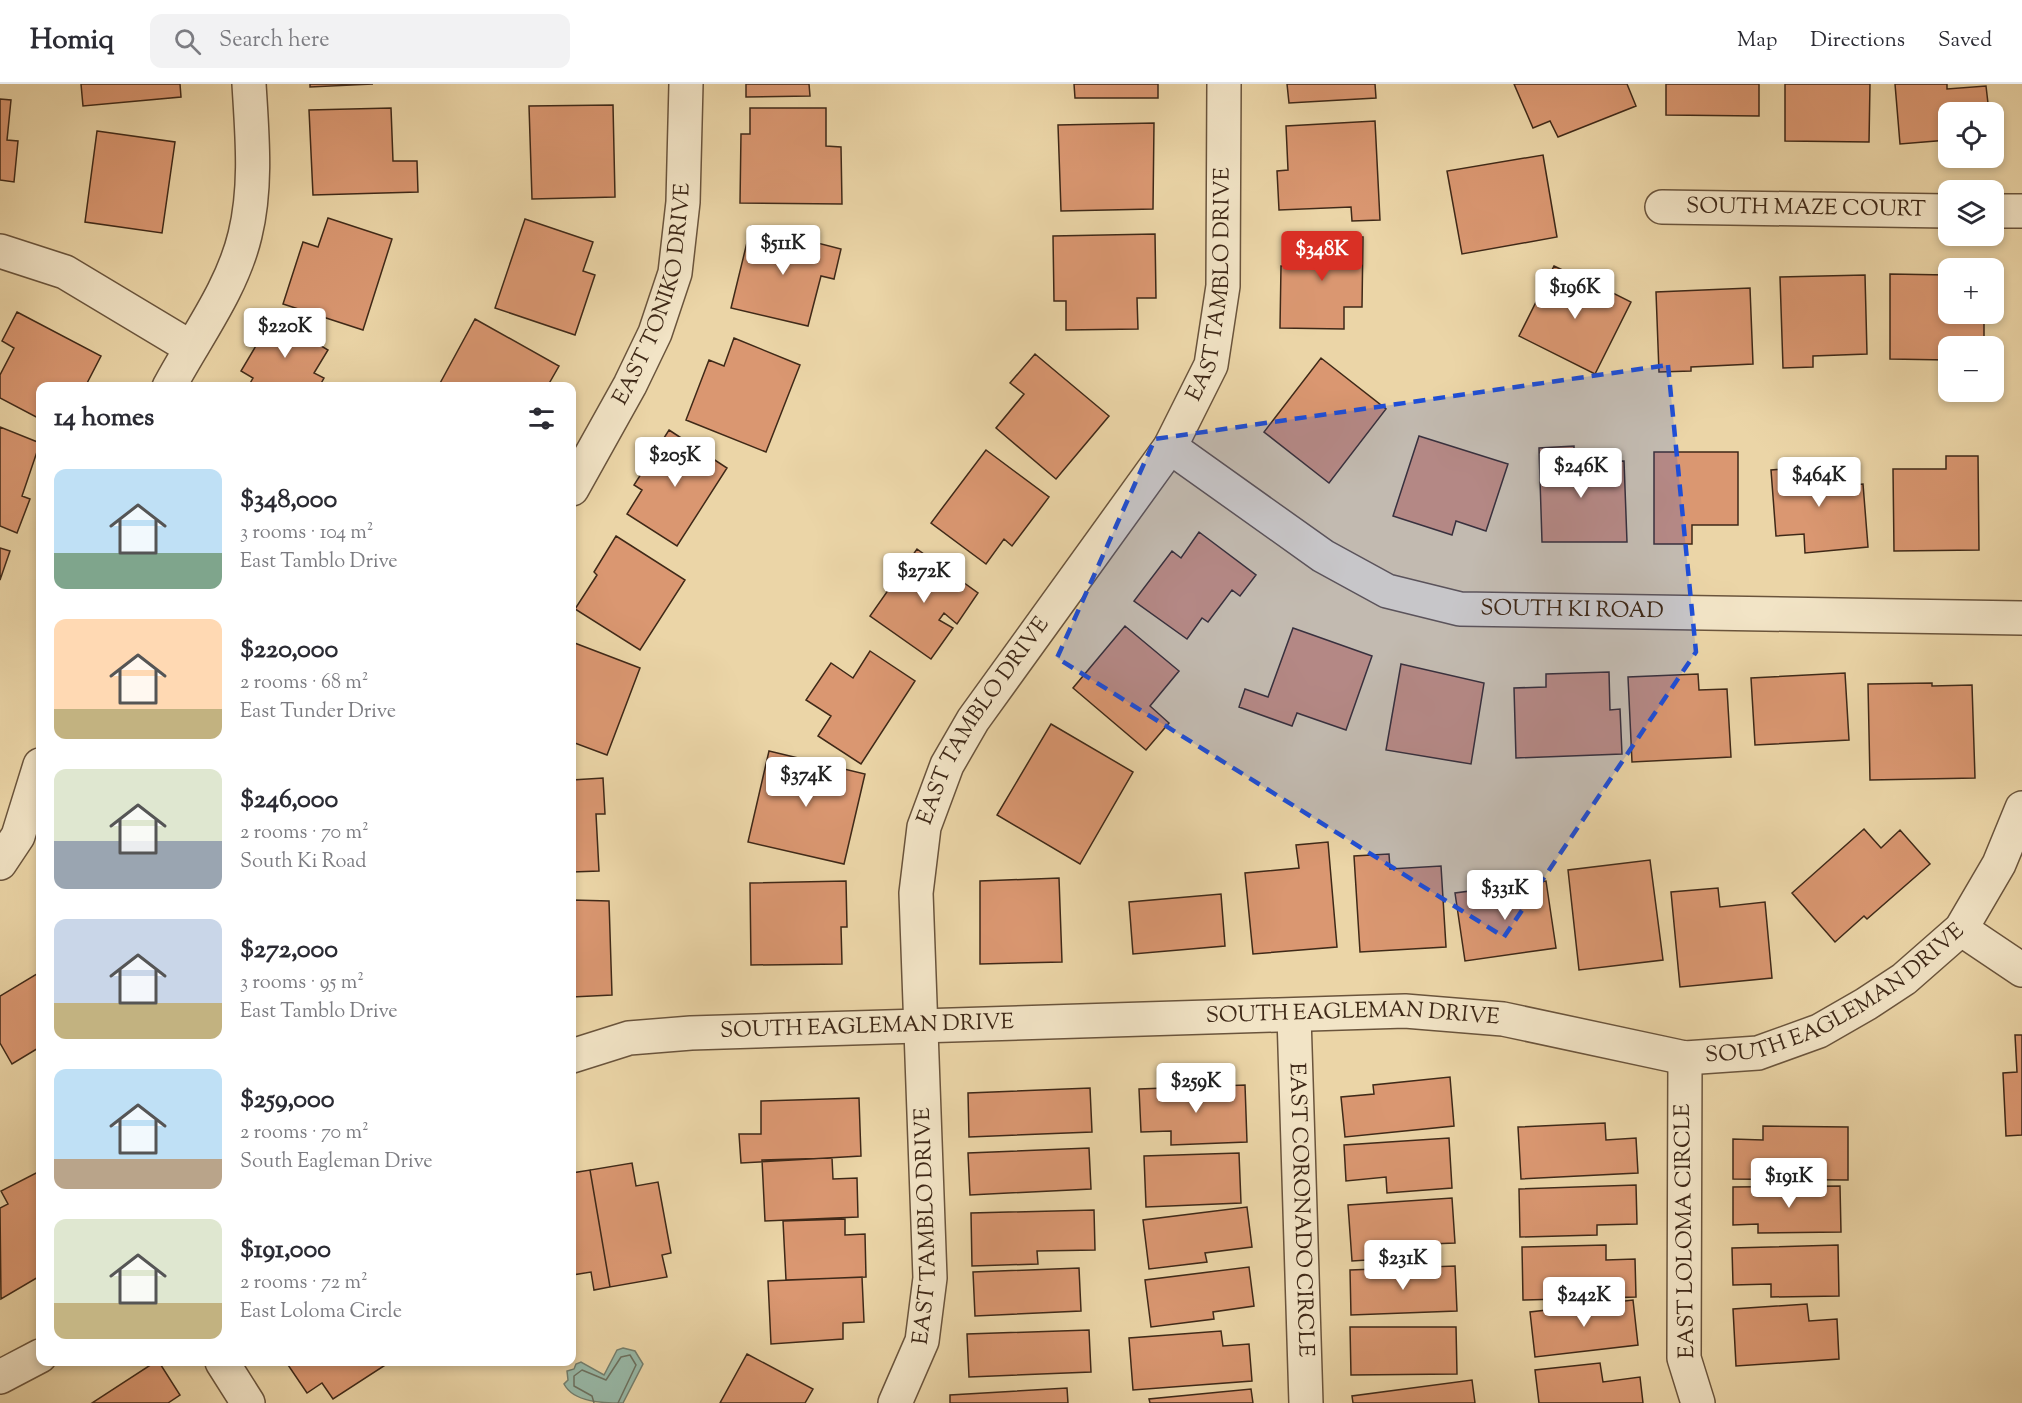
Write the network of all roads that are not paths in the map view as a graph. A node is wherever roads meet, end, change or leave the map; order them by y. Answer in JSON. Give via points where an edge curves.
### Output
{"nodes":[{"id":1,"x":249,"y":84,"type":"edge"},
{"id":2,"x":686,"y":84,"type":"edge"},
{"id":3,"x":1224,"y":84,"type":"edge"},
{"id":4,"x":1662,"y":207,"type":"dead end"},
{"id":5,"x":1938,"y":211,"type":"edge"},
{"id":6,"x":2004,"y":211,"type":"edge"},
{"id":7,"x":2022,"y":212,"type":"edge"},
{"id":8,"x":0,"y":251,"type":"edge"},
{"id":9,"x":190,"y":347,"type":"junction"},
{"id":10,"x":172,"y":382,"type":"edge"},
{"id":11,"x":1170,"y":447,"type":"junction"},
{"id":12,"x":576,"y":482,"type":"edge"},
{"id":13,"x":2022,"y":618,"type":"edge"},
{"id":14,"x":36,"y":778,"type":"edge"},
{"id":15,"x":2022,"y":808,"type":"edge"},
{"id":16,"x":0,"y":863,"type":"edge"},
{"id":17,"x":1961,"y":929,"type":"junction"},
{"id":18,"x":2022,"y":970,"type":"edge"},
{"id":19,"x":1294,"y":1016,"type":"junction"},
{"id":20,"x":920,"y":1026,"type":"junction"},
{"id":21,"x":576,"y":1055,"type":"edge"},
{"id":22,"x":1685,"y":1058,"type":"junction"},
{"id":23,"x":36,"y":1358,"type":"edge"},
{"id":24,"x":225,"y":1366,"type":"edge"},
{"id":25,"x":0,"y":1377,"type":"edge"},
{"id":26,"x":248,"y":1403,"type":"edge"},
{"id":27,"x":895,"y":1403,"type":"edge"},
{"id":28,"x":1306,"y":1403,"type":"edge"},
{"id":29,"x":1698,"y":1403,"type":"edge"}],
"edges":[{"from":1,"to":9,"type":"street","via":[[253,168],[245,235],[226,287]]},
{"from":2,"to":12,"type":"street","name":"EAST TONIKO DRIVE","via":[[683,202],[675,273],[655,333],[630,386]]},
{"from":3,"to":11,"type":"street","name":"EAST TAMBLO DRIVE","via":[[1223,285],[1210,365]]},
{"from":4,"to":5,"type":"street","name":"SOUTH MAZE COURT"},
{"from":6,"to":7,"type":"street"},
{"from":8,"to":9,"type":"street","via":[[64,272]]},
{"from":9,"to":10,"type":"street"},
{"from":11,"to":13,"type":"street","name":"SOUTH KI ROAD","via":[[1341,566],[1387,591],[1460,609]]},
{"from":11,"to":20,"type":"street","name":"EAST TAMBLO DRIVE","via":[[973,720],[947,765],[924,827],[916,892]]},
{"from":14,"to":16,"type":"street","via":[[18,836]]},
{"from":15,"to":17,"type":"street","name":"SOUTH EAGLEMAN DRIVE","via":[[1999,864]]},
{"from":17,"to":18,"type":"street"},
{"from":17,"to":22,"type":"street","name":"SOUTH EAGLEMAN DRIVE","via":[[1904,979],[1820,1031],[1758,1053]]},
{"from":19,"to":20,"type":"street","name":"SOUTH EAGLEMAN DRIVE"},
{"from":19,"to":22,"type":"street","name":"SOUTH EAGLEMAN DRIVE","via":[[1405,1011],[1503,1019]]},
{"from":19,"to":28,"type":"street","name":"EAST CORONADO CIRCLE"},
{"from":20,"to":21,"type":"street","name":"SOUTH EAGLEMAN DRIVE","via":[[639,1037]]},
{"from":20,"to":27,"type":"street","name":"EAST TAMBLO DRIVE","via":[[930,1278],[922,1341]]},
{"from":22,"to":29,"type":"street","name":"EAST LOLOMA CIRCLE","via":[[1684,1358]]},
{"from":23,"to":25,"type":"street"},
{"from":24,"to":26,"type":"street"}]}
